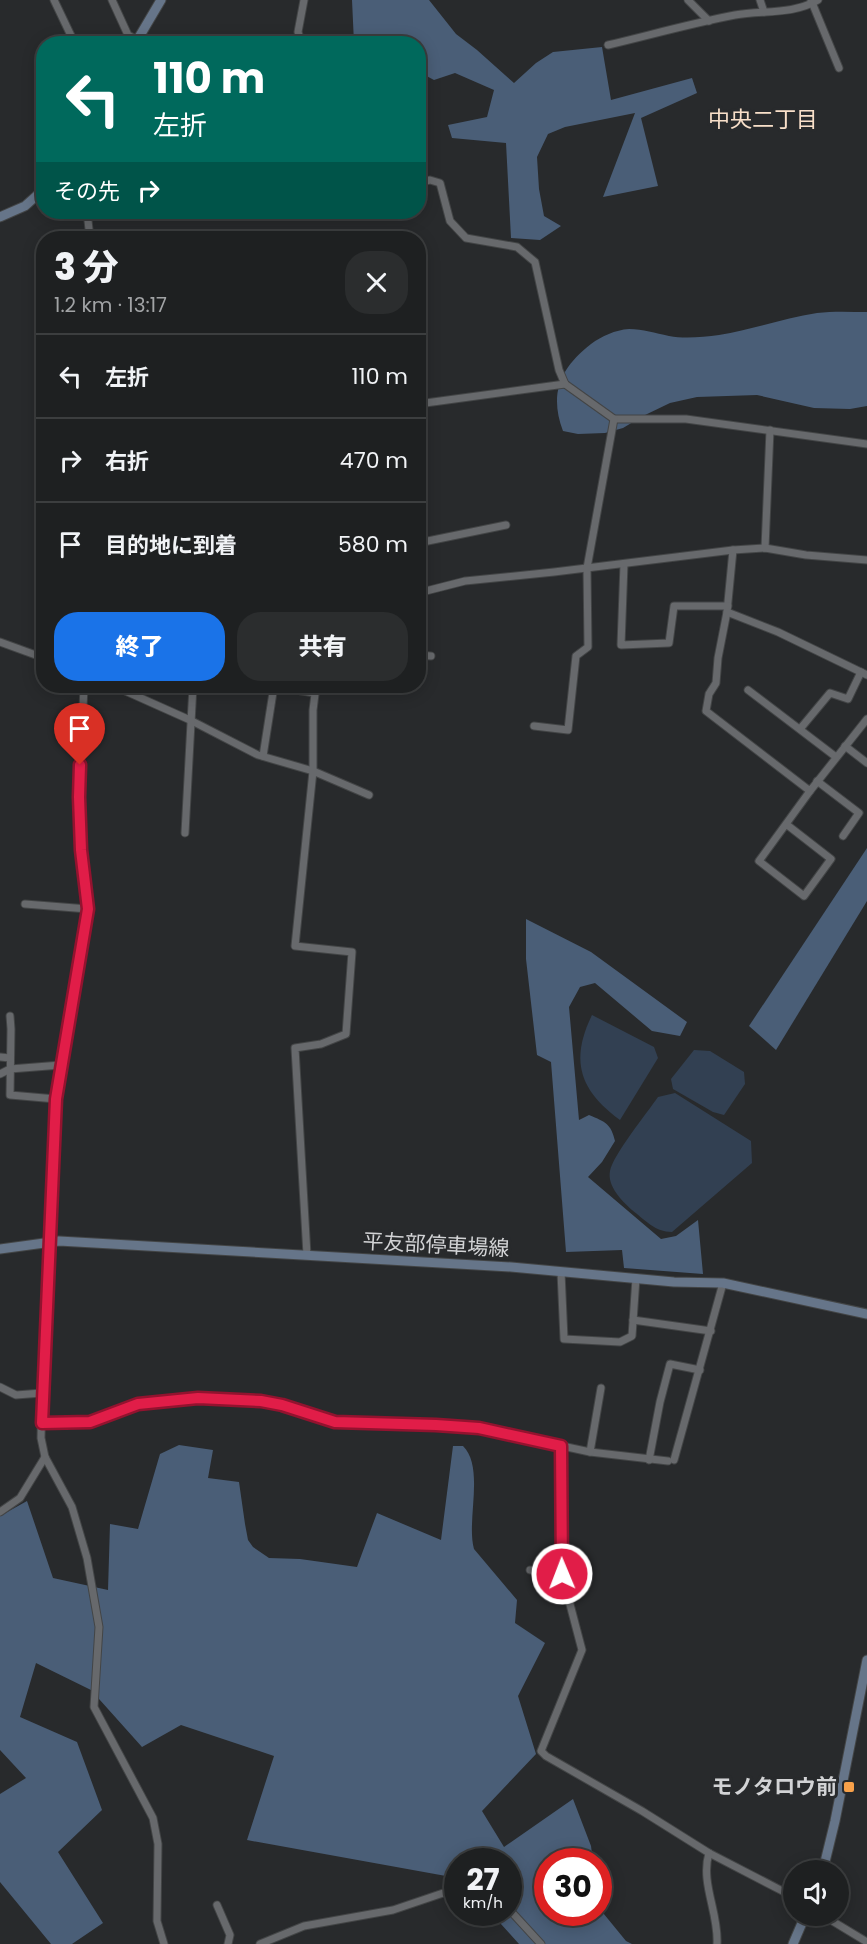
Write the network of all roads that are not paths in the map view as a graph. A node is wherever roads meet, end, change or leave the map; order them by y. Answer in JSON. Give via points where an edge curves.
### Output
{"nodes":[{"id":1,"x":54,"y":0,"type":"edge"},
{"id":2,"x":112,"y":0,"type":"edge"},
{"id":3,"x":161,"y":0,"type":"edge"},
{"id":4,"x":304,"y":0,"type":"edge"},
{"id":5,"x":688,"y":0,"type":"edge"},
{"id":6,"x":760,"y":0,"type":"edge"},
{"id":7,"x":814,"y":1,"type":"edge"},
{"id":8,"x":764,"y":12,"type":"junction"},
{"id":9,"x":709,"y":21,"type":"junction"},
{"id":10,"x":71,"y":36,"type":"edge"},
{"id":11,"x":129,"y":36,"type":"edge"},
{"id":12,"x":140,"y":36,"type":"edge"},
{"id":13,"x":298,"y":36,"type":"edge"},
{"id":14,"x":608,"y":45,"type":"dead end"},
{"id":15,"x":839,"y":68,"type":"dead end"},
{"id":16,"x":426,"y":181,"type":"edge"},
{"id":17,"x":36,"y":196,"type":"edge"},
{"id":18,"x":0,"y":217,"type":"edge"},
{"id":19,"x":565,"y":384,"type":"junction"},
{"id":20,"x":426,"y":403,"type":"edge"},
{"id":21,"x":614,"y":419,"type":"junction"},
{"id":22,"x":770,"y":430,"type":"junction"},
{"id":23,"x":867,"y":444,"type":"edge"},
{"id":24,"x":506,"y":525,"type":"dead end"},
{"id":25,"x":426,"y":541,"type":"edge"},
{"id":26,"x":765,"y":548,"type":"junction"},
{"id":27,"x":734,"y":550,"type":"junction"},
{"id":28,"x":867,"y":560,"type":"edge"},
{"id":29,"x":624,"y":564,"type":"junction"},
{"id":30,"x":587,"y":568,"type":"junction"},
{"id":31,"x":426,"y":591,"type":"edge"},
{"id":32,"x":727,"y":609,"type":"junction"},
{"id":33,"x":0,"y":642,"type":"edge"},
{"id":34,"x":36,"y":655,"type":"edge"},
{"id":35,"x":426,"y":656,"type":"edge"},
{"id":36,"x":431,"y":656,"type":"dead end"},
{"id":37,"x":864,"y":674,"type":"edge"},
{"id":38,"x":748,"y":690,"type":"dead end"},
{"id":39,"x":84,"y":693,"type":"edge"},
{"id":40,"x":130,"y":693,"type":"edge"},
{"id":41,"x":192,"y":693,"type":"edge"},
{"id":42,"x":271,"y":693,"type":"edge"},
{"id":43,"x":315,"y":693,"type":"edge"},
{"id":44,"x":867,"y":719,"type":"edge"},
{"id":45,"x":190,"y":720,"type":"junction"},
{"id":46,"x":534,"y":726,"type":"dead end"},
{"id":47,"x":800,"y":729,"type":"junction"},
{"id":48,"x":844,"y":746,"type":"junction"},
{"id":49,"x":263,"y":756,"type":"junction"},
{"id":50,"x":836,"y":757,"type":"junction"},
{"id":51,"x":867,"y":763,"type":"edge"},
{"id":52,"x":313,"y":771,"type":"junction"},
{"id":53,"x":818,"y":781,"type":"junction"},
{"id":54,"x":810,"y":790,"type":"junction"},
{"id":55,"x":369,"y":795,"type":"dead end"},
{"id":56,"x":786,"y":824,"type":"junction"},
{"id":57,"x":185,"y":832,"type":"dead end"},
{"id":58,"x":843,"y":836,"type":"dead end"},
{"id":59,"x":25,"y":904,"type":"dead end"},
{"id":60,"x":88,"y":909,"type":"junction"},
{"id":61,"x":10,"y":1016,"type":"dead end"},
{"id":62,"x":0,"y":1057,"type":"edge"},
{"id":63,"x":10,"y":1058,"type":"junction"},
{"id":64,"x":62,"y":1065,"type":"junction"},
{"id":65,"x":10,"y":1069,"type":"junction"},
{"id":66,"x":0,"y":1074,"type":"edge"},
{"id":67,"x":56,"y":1099,"type":"junction"},
{"id":68,"x":48,"y":1242,"type":"junction"},
{"id":69,"x":0,"y":1249,"type":"edge"},
{"id":70,"x":307,"y":1255,"type":"junction"},
{"id":71,"x":561,"y":1272,"type":"junction"},
{"id":72,"x":636,"y":1278,"type":"junction"},
{"id":73,"x":723,"y":1283,"type":"junction"},
{"id":74,"x":867,"y":1314,"type":"edge"},
{"id":75,"x":633,"y":1320,"type":"junction"},
{"id":76,"x":711,"y":1331,"type":"junction"},
{"id":77,"x":700,"y":1370,"type":"junction"},
{"id":78,"x":0,"y":1387,"type":"edge"},
{"id":79,"x":601,"y":1388,"type":"dead end"},
{"id":80,"x":42,"y":1393,"type":"junction"},
{"id":81,"x":42,"y":1423,"type":"junction"},
{"id":82,"x":561,"y":1446,"type":"junction"},
{"id":83,"x":590,"y":1452,"type":"junction"},
{"id":84,"x":45,"y":1457,"type":"junction"},
{"id":85,"x":649,"y":1460,"type":"junction"},
{"id":86,"x":0,"y":1512,"type":"edge"},
{"id":87,"x":530,"y":1570,"type":"dead end"},
{"id":88,"x":562,"y":1574,"type":"junction"},
{"id":89,"x":867,"y":1660,"type":"edge"},
{"id":90,"x":709,"y":1853,"type":"junction"},
{"id":91,"x":825,"y":1860,"type":"edge"},
{"id":92,"x":783,"y":1891,"type":"edge"},
{"id":93,"x":444,"y":1893,"type":"edge"},
{"id":94,"x":217,"y":1905,"type":"dead end"},
{"id":95,"x":522,"y":1923,"type":"edge"},
{"id":96,"x":801,"y":1926,"type":"edge"},
{"id":97,"x":841,"y":1926,"type":"edge"},
{"id":98,"x":867,"y":1942,"type":"edge"},
{"id":99,"x":164,"y":1944,"type":"edge"},
{"id":100,"x":228,"y":1944,"type":"edge"},
{"id":101,"x":260,"y":1944,"type":"edge"},
{"id":102,"x":541,"y":1944,"type":"edge"},
{"id":103,"x":717,"y":1944,"type":"edge"},
{"id":104,"x":793,"y":1944,"type":"edge"}],
"edges":[{"from":1,"to":10,"type":"street"},
{"from":2,"to":11,"type":"street"},
{"from":3,"to":12,"type":"main road"},
{"from":4,"to":13,"type":"street"},
{"from":5,"to":9,"type":"street"},
{"from":6,"to":8,"type":"street"},
{"from":7,"to":8,"type":"street","via":[[783,11]]},
{"from":7,"to":15,"type":"street"},
{"from":8,"to":9,"type":"street"},
{"from":9,"to":14,"type":"street"},
{"from":16,"to":19,"type":"street","via":[[440,183],[450,221],[466,238],[517,247],[535,262]]},
{"from":17,"to":18,"type":"main road","via":[[25,206]]},
{"from":19,"to":20,"type":"street"},
{"from":19,"to":21,"type":"street"},
{"from":21,"to":22,"type":"street","via":[[686,419]]},
{"from":21,"to":30,"type":"street"},
{"from":22,"to":23,"type":"street"},
{"from":22,"to":26,"type":"street"},
{"from":24,"to":25,"type":"street"},
{"from":26,"to":27,"type":"street"},
{"from":26,"to":28,"type":"street"},
{"from":27,"to":29,"type":"street"},
{"from":27,"to":32,"type":"street"},
{"from":29,"to":30,"type":"street"},
{"from":29,"to":32,"type":"street","via":[[621,645],[669,643],[674,606]]},
{"from":30,"to":31,"type":"street","via":[[465,581]]},
{"from":30,"to":46,"type":"street","via":[[588,647],[576,656],[568,730]]},
{"from":32,"to":37,"type":"street"},
{"from":32,"to":54,"type":"street","via":[[716,683],[709,693],[706,711]]},
{"from":33,"to":34,"type":"street"},
{"from":35,"to":36,"type":"street"},
{"from":37,"to":47,"type":"street","via":[[848,699],[830,693]]},
{"from":38,"to":47,"type":"street"},
{"from":39,"to":60,"type":"street","via":[[79,797]]},
{"from":40,"to":45,"type":"street"},
{"from":41,"to":45,"type":"street"},
{"from":42,"to":49,"type":"street"},
{"from":43,"to":52,"type":"street"},
{"from":44,"to":48,"type":"street"},
{"from":45,"to":49,"type":"street"},
{"from":45,"to":57,"type":"street"},
{"from":47,"to":50,"type":"street"},
{"from":48,"to":50,"type":"street"},
{"from":48,"to":51,"type":"street"},
{"from":49,"to":52,"type":"street"},
{"from":50,"to":53,"type":"street"},
{"from":52,"to":55,"type":"street"},
{"from":52,"to":70,"type":"street","via":[[295,946],[352,952],[346,1034],[321,1044],[295,1048]]},
{"from":53,"to":54,"type":"street"},
{"from":53,"to":58,"type":"street","via":[[859,813]]},
{"from":54,"to":56,"type":"street"},
{"from":56,"to":56,"type":"street","via":[[759,861],[804,896],[831,859]]},
{"from":59,"to":60,"type":"street"},
{"from":60,"to":64,"type":"street"},
{"from":61,"to":63,"type":"street"},
{"from":62,"to":63,"type":"street"},
{"from":63,"to":65,"type":"street"},
{"from":64,"to":65,"type":"street"},
{"from":64,"to":67,"type":"street"},
{"from":65,"to":66,"type":"street"},
{"from":65,"to":67,"type":"street","via":[[10,1095]]},
{"from":67,"to":68,"type":"street"},
{"from":68,"to":69,"type":"main road","name":"平友部停車場線"},
{"from":68,"to":70,"type":"main road","name":"平友部停車場線"},
{"from":68,"to":80,"type":"street"},
{"from":70,"to":71,"type":"main road","name":"平友部停車場線"},
{"from":71,"to":72,"type":"main road","name":"平友部停車場線"},
{"from":71,"to":75,"type":"street","via":[[564,1339],[620,1342],[632,1336]]},
{"from":72,"to":73,"type":"main road","name":"平友部停車場線"},
{"from":72,"to":75,"type":"street"},
{"from":73,"to":74,"type":"main road","name":"平友部停車場線"},
{"from":73,"to":76,"type":"street"},
{"from":75,"to":76,"type":"street"},
{"from":76,"to":77,"type":"street"},
{"from":77,"to":85,"type":"street","via":[[671,1461]]},
{"from":77,"to":85,"type":"street","via":[[670,1365]]},
{"from":78,"to":80,"type":"street","via":[[16,1395]]},
{"from":79,"to":83,"type":"street"},
{"from":80,"to":81,"type":"street"},
{"from":81,"to":82,"type":"street","via":[[90,1422],[138,1404],[198,1398],[272,1403],[335,1422],[479,1428]]},
{"from":81,"to":84,"type":"street"},
{"from":82,"to":83,"type":"street"},
{"from":82,"to":88,"type":"street"},
{"from":83,"to":85,"type":"street"},
{"from":84,"to":86,"type":"street","via":[[20,1498]]},
{"from":84,"to":99,"type":"street","via":[[72,1507],[87,1558],[99,1627],[94,1707],[153,1818],[158,1844],[157,1921]]},
{"from":87,"to":88,"type":"street"},
{"from":88,"to":90,"type":"street","via":[[582,1650],[541,1751]]},
{"from":89,"to":91,"type":"main road"},
{"from":90,"to":92,"type":"street"},
{"from":90,"to":103,"type":"street","via":[[706,1861]]},
{"from":93,"to":101,"type":"street","via":[[393,1910],[304,1926]]},
{"from":94,"to":100,"type":"street","via":[[230,1935]]},
{"from":95,"to":102,"type":"street"},
{"from":96,"to":104,"type":"main road"},
{"from":97,"to":98,"type":"street"}]}
